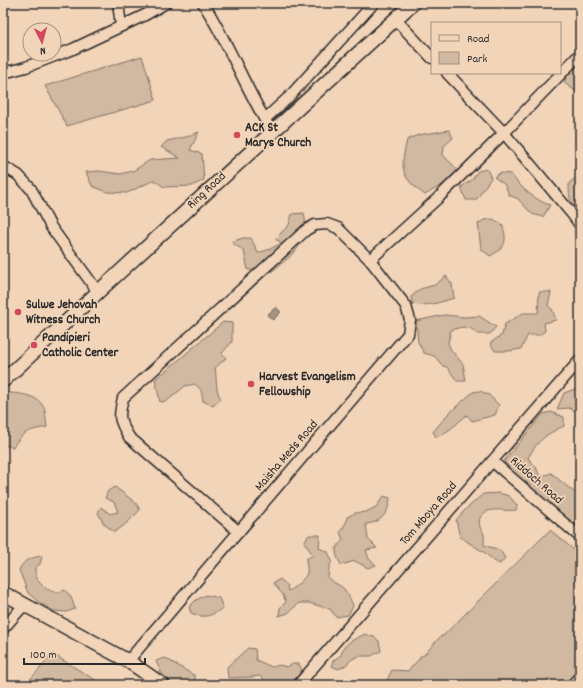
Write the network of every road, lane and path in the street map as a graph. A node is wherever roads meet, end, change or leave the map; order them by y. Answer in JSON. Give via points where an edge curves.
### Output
{"nodes":[{"id":1,"x":118,"y":3,"type":"edge"},
{"id":2,"x":166,"y":3,"type":"edge"},
{"id":3,"x":203,"y":3,"type":"edge"},
{"id":4,"x":374,"y":3,"type":"edge"},
{"id":5,"x":413,"y":3,"type":"edge"},
{"id":6,"x":396,"y":20,"type":"junction"},
{"id":7,"x":121,"y":26,"type":"junction"},
{"id":8,"x":580,"y":54,"type":"edge"},
{"id":9,"x":431,"y":57,"type":"edge"},
{"id":10,"x":3,"y":71,"type":"edge"},
{"id":11,"x":561,"y":72,"type":"edge"},
{"id":12,"x":448,"y":74,"type":"edge"},
{"id":13,"x":559,"y":74,"type":"edge"},
{"id":14,"x":265,"y":119,"type":"junction"},
{"id":15,"x":272,"y":132,"type":"junction"},
{"id":16,"x":504,"y":133,"type":"junction"},
{"id":17,"x":3,"y":166,"type":"edge"},
{"id":18,"x":580,"y":225,"type":"edge"},
{"id":19,"x":370,"y":260,"type":"junction"},
{"id":20,"x":98,"y":292,"type":"junction"},
{"id":21,"x":580,"y":360,"type":"edge"},
{"id":22,"x":3,"y":381,"type":"edge"},
{"id":23,"x":492,"y":461,"type":"junction"},
{"id":24,"x":239,"y":532,"type":"junction"},
{"id":25,"x":580,"y":537,"type":"edge"},
{"id":26,"x":3,"y":593,"type":"edge"},
{"id":27,"x":24,"y":604,"type":"junction"},
{"id":28,"x":3,"y":629,"type":"edge"},
{"id":29,"x":128,"y":660,"type":"junction"},
{"id":30,"x":580,"y":676,"type":"edge"},
{"id":31,"x":163,"y":685,"type":"edge"},
{"id":32,"x":298,"y":685,"type":"edge"},
{"id":33,"x":572,"y":685,"type":"edge"}],
"edges":[{"from":1,"to":7,"type":"street"},
{"from":2,"to":7,"type":"street"},
{"from":3,"to":14,"type":"street","via":[[215,21]]},
{"from":4,"to":14,"type":"street","via":[[289,97]]},
{"from":5,"to":6,"type":"main road","name":"Ring Road"},
{"from":6,"to":9,"type":"street"},
{"from":6,"to":15,"type":"main road","name":"Ring Road"},
{"from":7,"to":10,"type":"street","via":[[26,67]]},
{"from":8,"to":11,"type":"street"},
{"from":12,"to":16,"type":"street"},
{"from":13,"to":16,"type":"street"},
{"from":14,"to":15,"type":"street"},
{"from":15,"to":20,"type":"main road","name":"Ring Road"},
{"from":16,"to":18,"type":"street"},
{"from":16,"to":19,"type":"street"},
{"from":17,"to":20,"type":"street","via":[[18,175],[31,189],[52,227]]},
{"from":19,"to":24,"type":"street","name":"Maisha Meds Road","via":[[406,306],[410,320],[408,334]]},
{"from":19,"to":24,"type":"street","name":"Maisha Meds Road","via":[[338,228],[327,224],[306,230],[124,398],[119,412],[129,437]]},
{"from":20,"to":22,"type":"main road","name":"Ring Road"},
{"from":21,"to":23,"type":"street","name":"Tom Mboya Road"},
{"from":23,"to":25,"type":"street","name":"Riddoch Road"},
{"from":23,"to":32,"type":"street","name":"Tom Mboya Road"},
{"from":24,"to":29,"type":"street","name":"Maisha Meds Road"},
{"from":26,"to":27,"type":"main road"},
{"from":27,"to":28,"type":"street"},
{"from":27,"to":29,"type":"main road"},
{"from":29,"to":31,"type":"main road"},
{"from":30,"to":33,"type":"street"}]}
